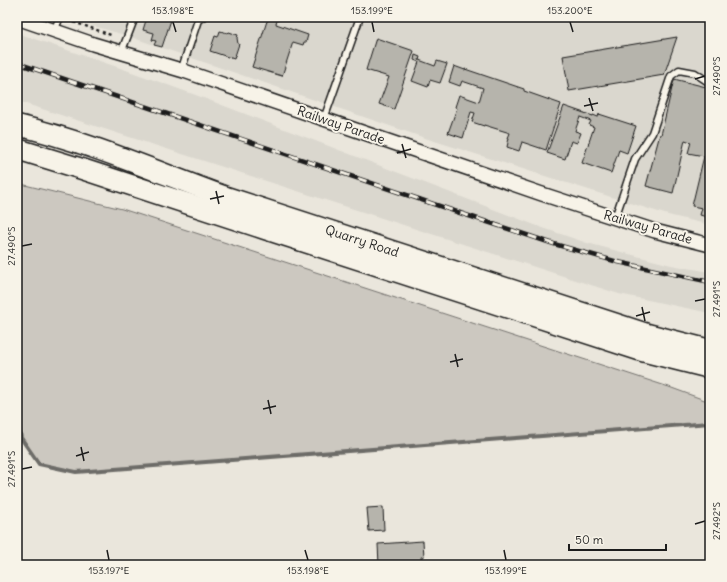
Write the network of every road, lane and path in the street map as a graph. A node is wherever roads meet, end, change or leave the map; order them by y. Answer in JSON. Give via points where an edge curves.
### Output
{"nodes":[{"id":1,"x":60,"y":17,"type":"edge"},
{"id":2,"x":135,"y":17,"type":"edge"},
{"id":3,"x":203,"y":17,"type":"edge"},
{"id":4,"x":360,"y":17,"type":"edge"},
{"id":5,"x":17,"y":18,"type":"edge"},
{"id":6,"x":54,"y":31,"type":"junction"},
{"id":7,"x":121,"y":53,"type":"junction"},
{"id":8,"x":181,"y":71,"type":"junction"},
{"id":9,"x":710,"y":83,"type":"edge"},
{"id":10,"x":324,"y":119,"type":"junction"},
{"id":11,"x":17,"y":125,"type":"edge"},
{"id":12,"x":17,"y":149,"type":"edge"},
{"id":13,"x":615,"y":218,"type":"junction"},
{"id":14,"x":710,"y":245,"type":"edge"},
{"id":15,"x":710,"y":350,"type":"edge"},
{"id":16,"x":710,"y":368,"type":"edge"}],
"edges":[{"from":1,"to":6,"type":"lane"},
{"from":2,"to":7,"type":"lane"},
{"from":3,"to":8,"type":"lane","via":[[198,20]]},
{"from":4,"to":10,"type":"lane"},
{"from":5,"to":6,"type":"street","name":"Railway Parade"},
{"from":6,"to":7,"type":"street","name":"Railway Parade"},
{"from":7,"to":8,"type":"street","name":"Railway Parade"},
{"from":8,"to":10,"type":"street","name":"Railway Parade"},
{"from":9,"to":13,"type":"lane","via":[[695,73],[679,70],[671,76],[652,133],[635,159]]},
{"from":10,"to":13,"type":"street","name":"Railway Parade"},
{"from":11,"to":15,"type":"main road","name":"Quarry Road","via":[[94,147],[226,197],[548,302],[647,334]]},
{"from":12,"to":16,"type":"main road","name":"Quarry Road","via":[[642,351]]},
{"from":13,"to":14,"type":"street","name":"Railway Parade"}]}
